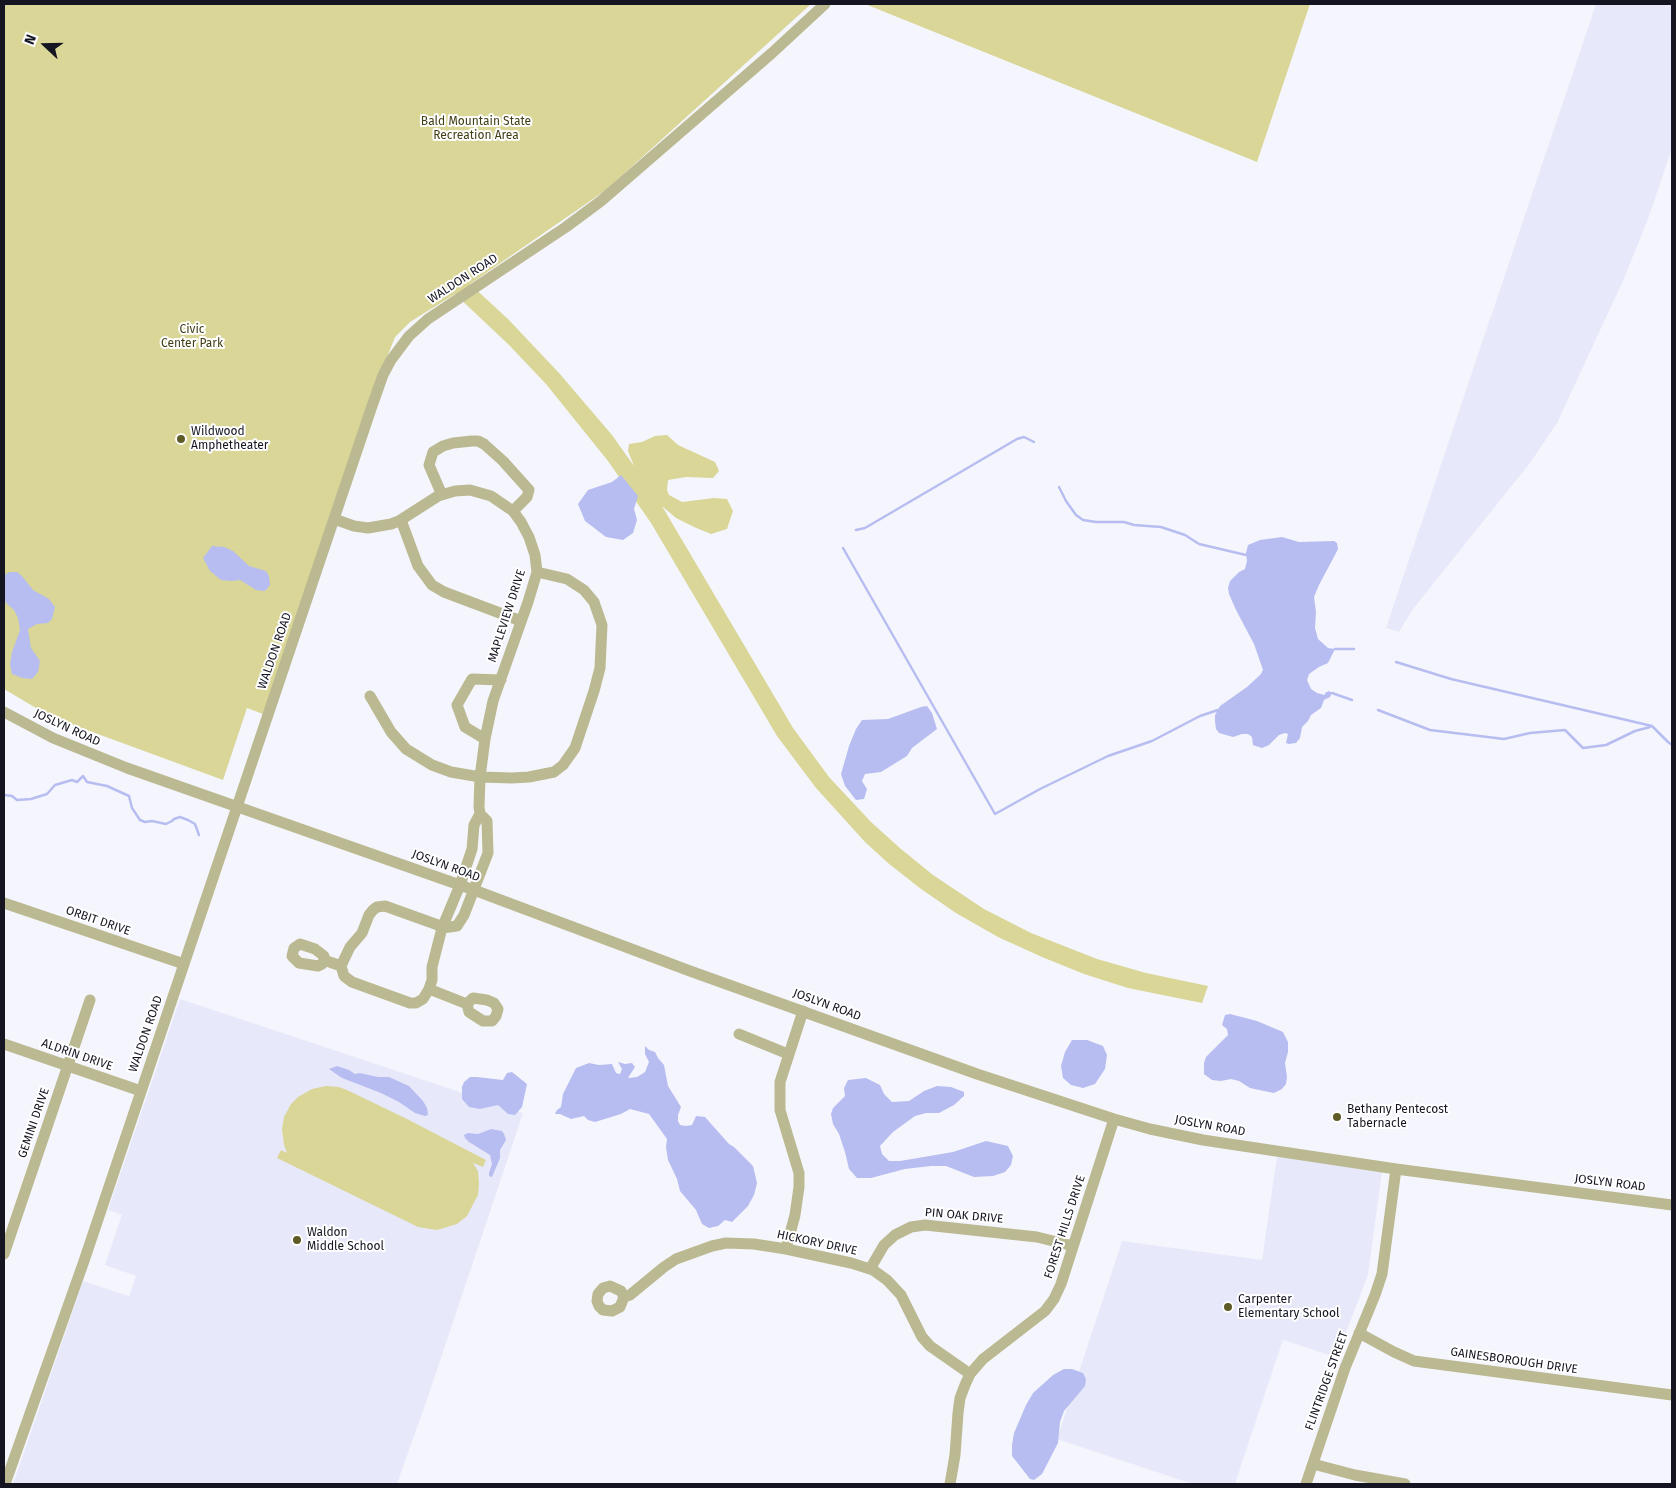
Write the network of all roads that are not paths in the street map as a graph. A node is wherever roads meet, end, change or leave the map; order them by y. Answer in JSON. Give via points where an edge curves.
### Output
{"nodes":[{"id":1,"x":825,"y":4,"type":"edge"},
{"id":2,"x":442,"y":495,"type":"junction"},
{"id":3,"x":513,"y":511,"type":"junction"},
{"id":4,"x":334,"y":519,"type":"junction"},
{"id":5,"x":401,"y":520,"type":"junction"},
{"id":6,"x":537,"y":572,"type":"junction"},
{"id":7,"x":521,"y":621,"type":"junction"},
{"id":8,"x":501,"y":680,"type":"junction"},
{"id":9,"x":370,"y":696,"type":"dead end"},
{"id":10,"x":4,"y":712,"type":"edge"},
{"id":11,"x":485,"y":738,"type":"junction"},
{"id":12,"x":480,"y":777,"type":"junction"},
{"id":13,"x":238,"y":806,"type":"junction"},
{"id":14,"x":480,"y":814,"type":"junction"},
{"id":15,"x":472,"y":849,"type":"junction"},
{"id":16,"x":488,"y":853,"type":"junction"},
{"id":17,"x":460,"y":885,"type":"junction"},
{"id":18,"x":474,"y":890,"type":"junction"},
{"id":19,"x":4,"y":903,"type":"edge"},
{"id":20,"x":442,"y":928,"type":"junction"},
{"id":21,"x":324,"y":960,"type":"dead end"},
{"id":22,"x":184,"y":964,"type":"junction"},
{"id":23,"x":341,"y":966,"type":"junction"},
{"id":24,"x":429,"y":989,"type":"junction"},
{"id":25,"x":90,"y":1000,"type":"dead end"},
{"id":26,"x":467,"y":1004,"type":"dead end"},
{"id":27,"x":803,"y":1011,"type":"junction"},
{"id":28,"x":739,"y":1034,"type":"dead end"},
{"id":29,"x":4,"y":1044,"type":"edge"},
{"id":30,"x":788,"y":1054,"type":"junction"},
{"id":31,"x":68,"y":1066,"type":"junction"},
{"id":32,"x":141,"y":1091,"type":"junction"},
{"id":33,"x":1114,"y":1119,"type":"junction"},
{"id":34,"x":1396,"y":1169,"type":"junction"},
{"id":35,"x":1672,"y":1205,"type":"edge"},
{"id":36,"x":1073,"y":1246,"type":"junction"},
{"id":37,"x":786,"y":1249,"type":"junction"},
{"id":38,"x":4,"y":1254,"type":"edge"},
{"id":39,"x":870,"y":1270,"type":"junction"},
{"id":40,"x":624,"y":1297,"type":"dead end"},
{"id":41,"x":1359,"y":1333,"type":"junction"},
{"id":42,"x":970,"y":1374,"type":"junction"},
{"id":43,"x":1672,"y":1395,"type":"edge"},
{"id":44,"x":1312,"y":1464,"type":"junction"},
{"id":45,"x":5,"y":1484,"type":"edge"},
{"id":46,"x":950,"y":1484,"type":"edge"},
{"id":47,"x":1306,"y":1484,"type":"edge"},
{"id":48,"x":1405,"y":1484,"type":"edge"}],
"edges":[{"from":1,"to":4,"type":"street","name":"WALDON ROAD","via":[[593,208],[438,312],[409,336],[383,375]]},
{"from":2,"to":3,"type":"street","name":"MAPLEVIEW DRIVE","via":[[455,491],[480,492]]},
{"from":2,"to":3,"type":"street","via":[[429,465],[433,452],[452,443],[472,440],[484,444],[504,461],[528,490],[528,497]]},
{"from":2,"to":5,"type":"street","name":"MAPLEVIEW DRIVE"},
{"from":3,"to":6,"type":"street","name":"MAPLEVIEW DRIVE","via":[[529,537]]},
{"from":4,"to":5,"type":"street","name":"MAPLEVIEW DRIVE","via":[[368,528]]},
{"from":4,"to":13,"type":"street","name":"WALDON ROAD"},
{"from":5,"to":7,"type":"street","via":[[418,566],[432,585]]},
{"from":6,"to":7,"type":"street","name":"MAPLEVIEW DRIVE"},
{"from":6,"to":12,"type":"street","via":[[567,579],[584,590],[594,602],[602,625],[600,668],[594,691],[575,748],[554,772],[512,778]]},
{"from":7,"to":8,"type":"street","name":"MAPLEVIEW DRIVE"},
{"from":8,"to":11,"type":"street","name":"MAPLEVIEW DRIVE"},
{"from":8,"to":11,"type":"street","via":[[472,679],[456,705],[465,727]]},
{"from":9,"to":12,"type":"street","via":[[406,750],[451,772]]},
{"from":10,"to":13,"type":"street","name":"JOSLYN ROAD","via":[[94,756]]},
{"from":11,"to":12,"type":"street","name":"MAPLEVIEW DRIVE"},
{"from":12,"to":14,"type":"street","name":"MAPLEVIEW DRIVE"},
{"from":13,"to":17,"type":"street","name":"JOSLYN ROAD"},
{"from":13,"to":22,"type":"street","name":"WALDON ROAD"},
{"from":14,"to":15,"type":"street","name":"MAPLEVIEW DRIVE","via":[[474,825]]},
{"from":14,"to":16,"type":"street","name":"MAPLEVIEW DRIVE","via":[[487,821]]},
{"from":15,"to":16,"type":"street"},
{"from":15,"to":17,"type":"street","name":"MAPLEVIEW DRIVE"},
{"from":16,"to":18,"type":"street","name":"MAPLEVIEW DRIVE"},
{"from":17,"to":18,"type":"street","name":"JOSLYN ROAD"},
{"from":17,"to":20,"type":"street","name":"MAPLEVIEW DRIVE"},
{"from":18,"to":20,"type":"street","name":"MAPLEVIEW DRIVE","via":[[457,926]]},
{"from":18,"to":27,"type":"street","name":"JOSLYN ROAD"},
{"from":19,"to":22,"type":"street","name":"ORBIT DRIVE"},
{"from":20,"to":23,"type":"street","via":[[385,906],[377,907],[372,910]]},
{"from":20,"to":24,"type":"street"},
{"from":21,"to":23,"type":"street"},
{"from":22,"to":32,"type":"street","name":"WALDON ROAD"},
{"from":23,"to":24,"type":"street","via":[[344,976],[352,982],[410,1002],[419,1002]]},
{"from":24,"to":26,"type":"street"},
{"from":25,"to":31,"type":"street","name":"GEMINI DRIVE"},
{"from":27,"to":30,"type":"street"},
{"from":27,"to":33,"type":"street","name":"JOSLYN ROAD"},
{"from":28,"to":30,"type":"street"},
{"from":29,"to":31,"type":"street","name":"ALDRIN DRIVE"},
{"from":30,"to":37,"type":"street","via":[[780,1082],[780,1110],[799,1173],[799,1187]]},
{"from":31,"to":32,"type":"street","name":"ALDRIN DRIVE"},
{"from":31,"to":38,"type":"street","name":"GEMINI DRIVE"},
{"from":32,"to":45,"type":"street","name":"WALDON ROAD"},
{"from":33,"to":34,"type":"street","name":"JOSLYN ROAD","via":[[1203,1140]]},
{"from":33,"to":36,"type":"street","name":"FOREST HILLS DRIVE"},
{"from":34,"to":35,"type":"street","name":"JOSLYN ROAD"},
{"from":34,"to":41,"type":"street","name":"FLINTRIDGE STREET","via":[[1382,1274]]},
{"from":36,"to":39,"type":"street","name":"PIN OAK DRIVE","via":[[1037,1237],[925,1224],[895,1235],[884,1245]]},
{"from":36,"to":42,"type":"street","name":"FOREST HILLS DRIVE","via":[[1061,1284],[1045,1311],[995,1348]]},
{"from":37,"to":39,"type":"street","name":"HICKORY DRIVE"},
{"from":37,"to":40,"type":"street","name":"HICKORY DRIVE","via":[[726,1243],[688,1253]]},
{"from":39,"to":42,"type":"street","name":"HICKORY DRIVE","via":[[887,1280],[901,1295],[930,1346]]},
{"from":41,"to":43,"type":"street","name":"GAINESBOROUGH DRIVE","via":[[1414,1361]]},
{"from":41,"to":44,"type":"street","name":"FLINTRIDGE STREET"},
{"from":42,"to":46,"type":"street","name":"FOREST HILLS DRIVE","via":[[960,1398],[956,1455]]},
{"from":44,"to":47,"type":"street","name":"FLINTRIDGE STREET"},
{"from":44,"to":48,"type":"street"}]}
